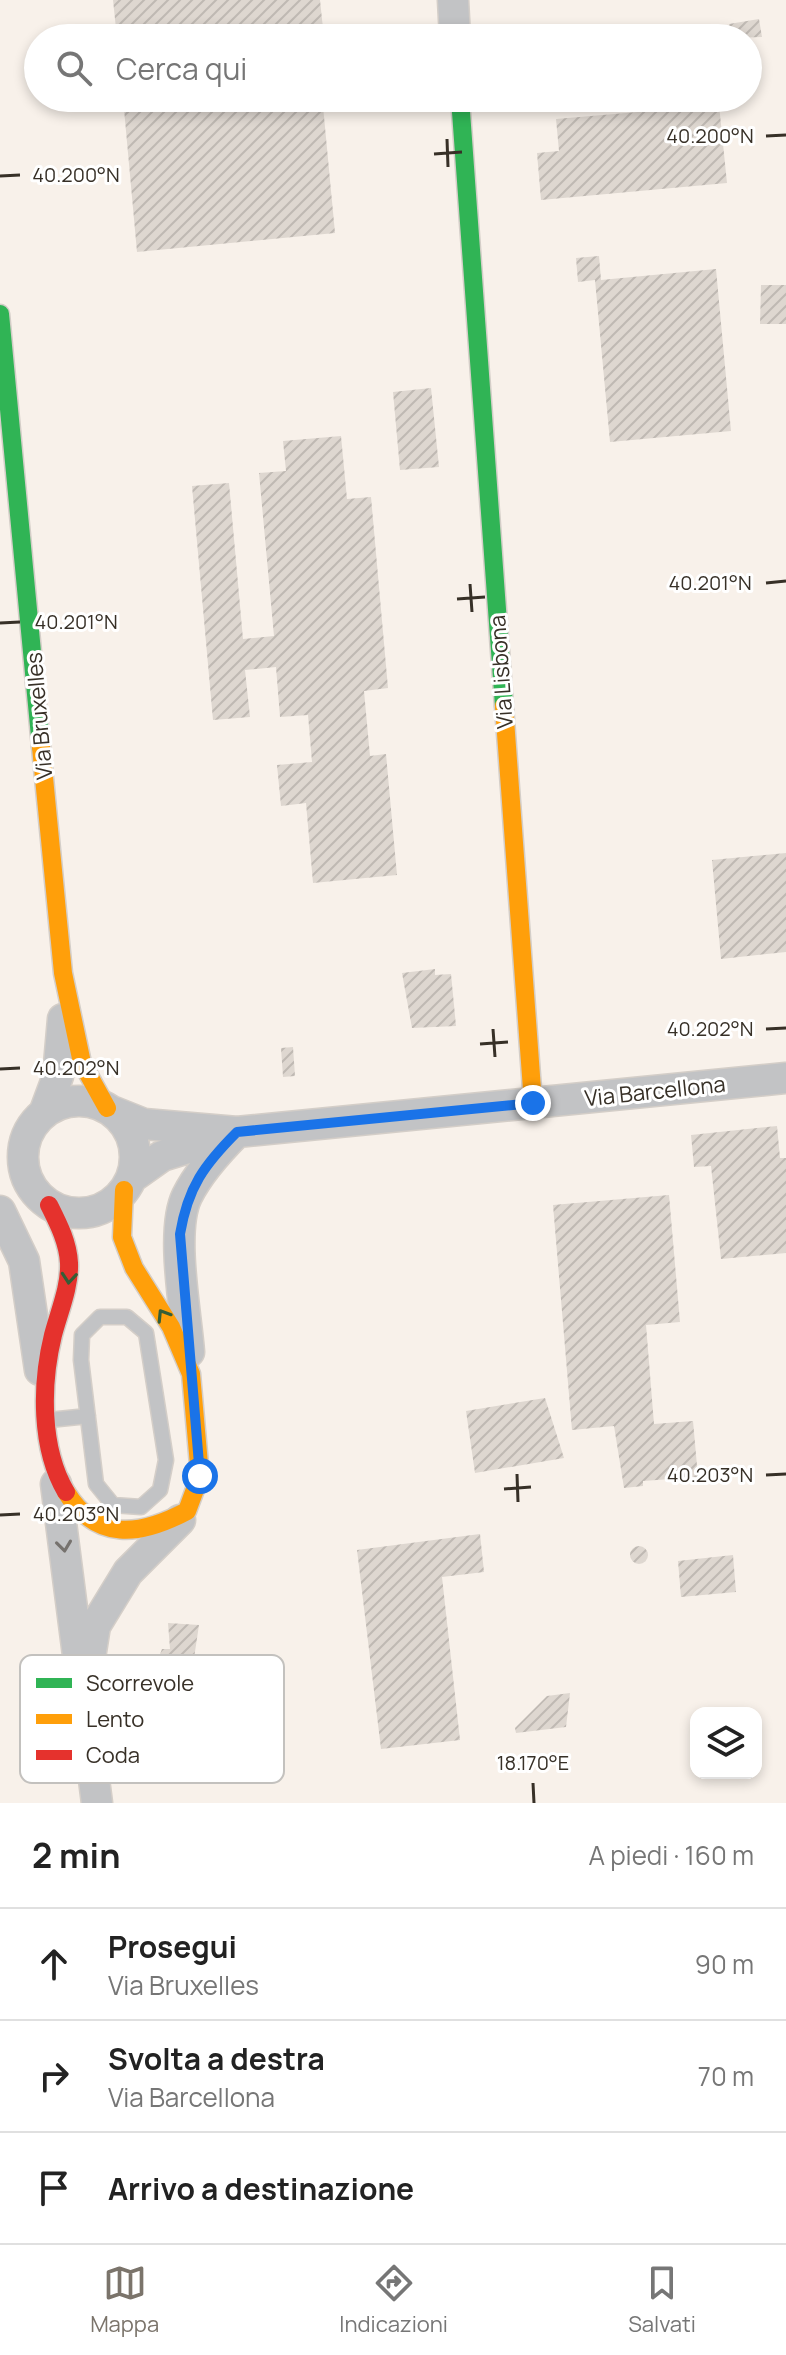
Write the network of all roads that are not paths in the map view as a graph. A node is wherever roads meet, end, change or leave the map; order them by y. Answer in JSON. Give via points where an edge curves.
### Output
{"nodes":[{"id":1,"x":453,"y":0,"type":"edge"},
{"id":2,"x":454,"y":24,"type":"edge"},
{"id":3,"x":461,"y":112,"type":"edge"},
{"id":4,"x":0,"y":314,"type":"edge"},
{"id":5,"x":63,"y":973,"type":"junction"},
{"id":6,"x":786,"y":1078,"type":"edge"},
{"id":7,"x":533,"y":1103,"type":"junction"},
{"id":8,"x":110,"y":1110,"type":"junction"},
{"id":9,"x":40,"y":1116,"type":"junction"},
{"id":10,"x":237,"y":1132,"type":"junction"},
{"id":11,"x":0,"y":1141,"type":"edge"},
{"id":12,"x":0,"y":1180,"type":"edge"},
{"id":13,"x":128,"y":1184,"type":"junction"},
{"id":14,"x":41,"y":1196,"type":"junction"},
{"id":15,"x":0,"y":1211,"type":"edge"},
{"id":16,"x":180,"y":1397,"type":"junction"},
{"id":17,"x":47,"y":1406,"type":"junction"},
{"id":18,"x":88,"y":1416,"type":"junction"},
{"id":19,"x":54,"y":1468,"type":"junction"},
{"id":20,"x":187,"y":1511,"type":"junction"},
{"id":21,"x":78,"y":1655,"type":"edge"},
{"id":22,"x":91,"y":1655,"type":"edge"},
{"id":23,"x":94,"y":1783,"type":"edge"},
{"id":24,"x":97,"y":1803,"type":"edge"}],
"edges":[{"from":1,"to":2,"type":"street"},
{"from":3,"to":7,"type":"street","name":"Via Lisbona"},
{"from":4,"to":5,"type":"street","name":"Via Bruxelles"},
{"from":5,"to":8,"type":"street","name":"Via Bruxelles","via":[[82,1063]]},
{"from":5,"to":9,"type":"street","name":"Via Bruxelles","via":[[58,1076]]},
{"from":6,"to":7,"type":"street","name":"Via Barcellona"},
{"from":7,"to":10,"type":"street","name":"Via Barcellona"},
{"from":8,"to":9,"type":"street","via":[[76,1101]]},
{"from":8,"to":10,"type":"street","name":"Via Barcellona","via":[[144,1124]]},
{"from":8,"to":13,"type":"street","name":"Via Bruxelles","via":[[134,1142],[136,1160]]},
{"from":9,"to":11,"type":"street"},
{"from":9,"to":14,"type":"street","name":"Via Bruxelles","via":[[22,1154]]},
{"from":10,"to":13,"type":"street","name":"Via Barcellona","via":[[162,1156]]},
{"from":10,"to":16,"type":"street","name":"Via Bruxelles","via":[[186,1198],[180,1234]]},
{"from":12,"to":14,"type":"street"},
{"from":13,"to":14,"type":"street","via":[[98,1210],[81,1213]]},
{"from":16,"to":13,"type":"street","name":"Via Bruxelles","one_way":true,"via":[[171,1327],[134,1268],[122,1237]]},
{"from":14,"to":17,"type":"street","name":"Via Bruxelles","one_way":true,"via":[[68,1244],[71,1281],[52,1340]]},
{"from":15,"to":17,"type":"street","name":"Via Bruxelles","via":[[24,1261]]},
{"from":16,"to":18,"type":"lane","via":[[146,1333],[127,1317],[100,1317],[82,1335]]},
{"from":16,"to":18,"type":"lane","via":[[160,1490],[141,1507],[113,1505],[96,1484]]},
{"from":16,"to":20,"type":"street","name":"Via Bruxelles","via":[[200,1476]]},
{"from":17,"to":18,"type":"lane"},
{"from":17,"to":19,"type":"street","name":"Via Bruxelles"},
{"from":19,"to":20,"type":"street","name":"Via Bruxelles","via":[[81,1516],[124,1532],[154,1530]]},
{"from":19,"to":21,"type":"street","name":"Via Bruxelles","one_way":true},
{"from":20,"to":22,"type":"street","name":"Via Bruxelles","via":[[128,1572],[95,1626]]},
{"from":23,"to":24,"type":"street","name":"Via Bruxelles"}]}
